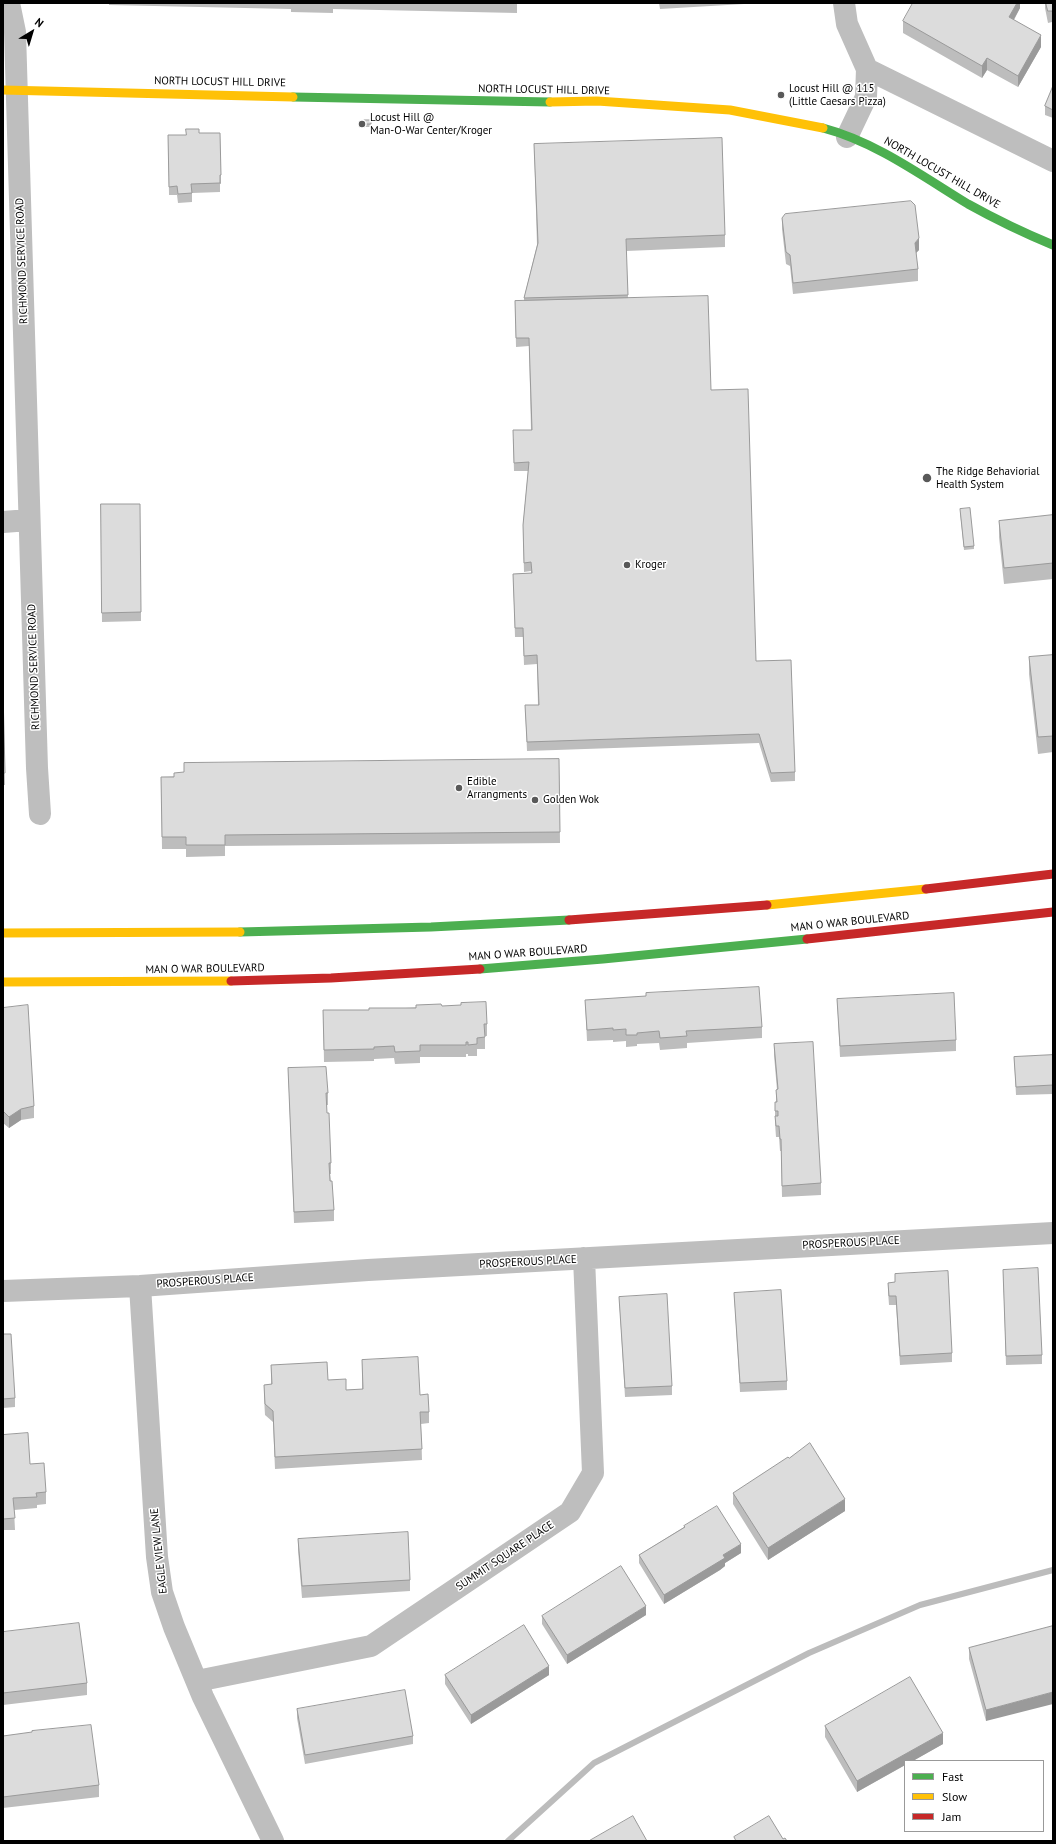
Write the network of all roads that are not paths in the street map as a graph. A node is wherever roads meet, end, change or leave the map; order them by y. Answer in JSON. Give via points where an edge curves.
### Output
{"nodes":[{"id":1,"x":9,"y":3,"type":"edge"},
{"id":2,"x":844,"y":3,"type":"edge"},
{"id":3,"x":867,"y":69,"type":"junction"},
{"id":4,"x":10,"y":90,"type":"edge"},
{"id":5,"x":847,"y":137,"type":"junction"},
{"id":6,"x":1053,"y":161,"type":"edge"},
{"id":7,"x":1053,"y":245,"type":"edge"},
{"id":8,"x":29,"y":520,"type":"junction"},
{"id":9,"x":3,"y":522,"type":"edge"},
{"id":10,"x":40,"y":814,"type":"dead end"},
{"id":11,"x":1053,"y":874,"type":"edge"},
{"id":12,"x":1053,"y":912,"type":"edge"},
{"id":13,"x":3,"y":933,"type":"edge"},
{"id":14,"x":3,"y":982,"type":"edge"},
{"id":15,"x":1053,"y":1233,"type":"edge"},
{"id":16,"x":584,"y":1258,"type":"junction"},
{"id":17,"x":140,"y":1286,"type":"junction"},
{"id":18,"x":3,"y":1291,"type":"edge"},
{"id":19,"x":196,"y":1681,"type":"junction"},
{"id":20,"x":274,"y":1841,"type":"edge"}],
"edges":[{"from":1,"to":4,"type":"street","name":"RICHMOND SERVICE ROAD","via":[[15,32]]},
{"from":2,"to":3,"type":"street","via":[[847,24]]},
{"from":3,"to":5,"type":"street","via":[[866,97]]},
{"from":3,"to":6,"type":"street"},
{"from":4,"to":5,"type":"main road","name":"NORTH LOCUST HILL DRIVE","via":[[513,102],[597,101],[730,110],[825,128]]},
{"from":4,"to":8,"type":"street","name":"RICHMOND SERVICE ROAD"},
{"from":5,"to":7,"type":"main road","name":"NORTH LOCUST HILL DRIVE","via":[[899,161],[976,208]]},
{"from":8,"to":9,"type":"street"},
{"from":8,"to":10,"type":"street","name":"RICHMOND SERVICE ROAD"},
{"from":11,"to":13,"type":"main road","via":[[775,905],[571,921],[248,932]]},
{"from":12,"to":14,"type":"main road","name":"MAN O WAR BOULEVARD","via":[[686,953],[332,978],[170,983]]},
{"from":15,"to":16,"type":"street","name":"PROSPEROUS PLACE"},
{"from":16,"to":17,"type":"street","name":"PROSPEROUS PLACE"},
{"from":16,"to":19,"type":"street","name":"SUMMIT SQUARE PLACE","via":[[593,1473],[570,1512],[371,1646]]},
{"from":17,"to":18,"type":"street","name":"PROSPEROUS PLACE"},
{"from":17,"to":19,"type":"street","name":"EAGLE VIEW LANE","via":[[157,1557],[162,1592]]},
{"from":19,"to":20,"type":"street","name":"EAGLE VIEW LANE"}]}
